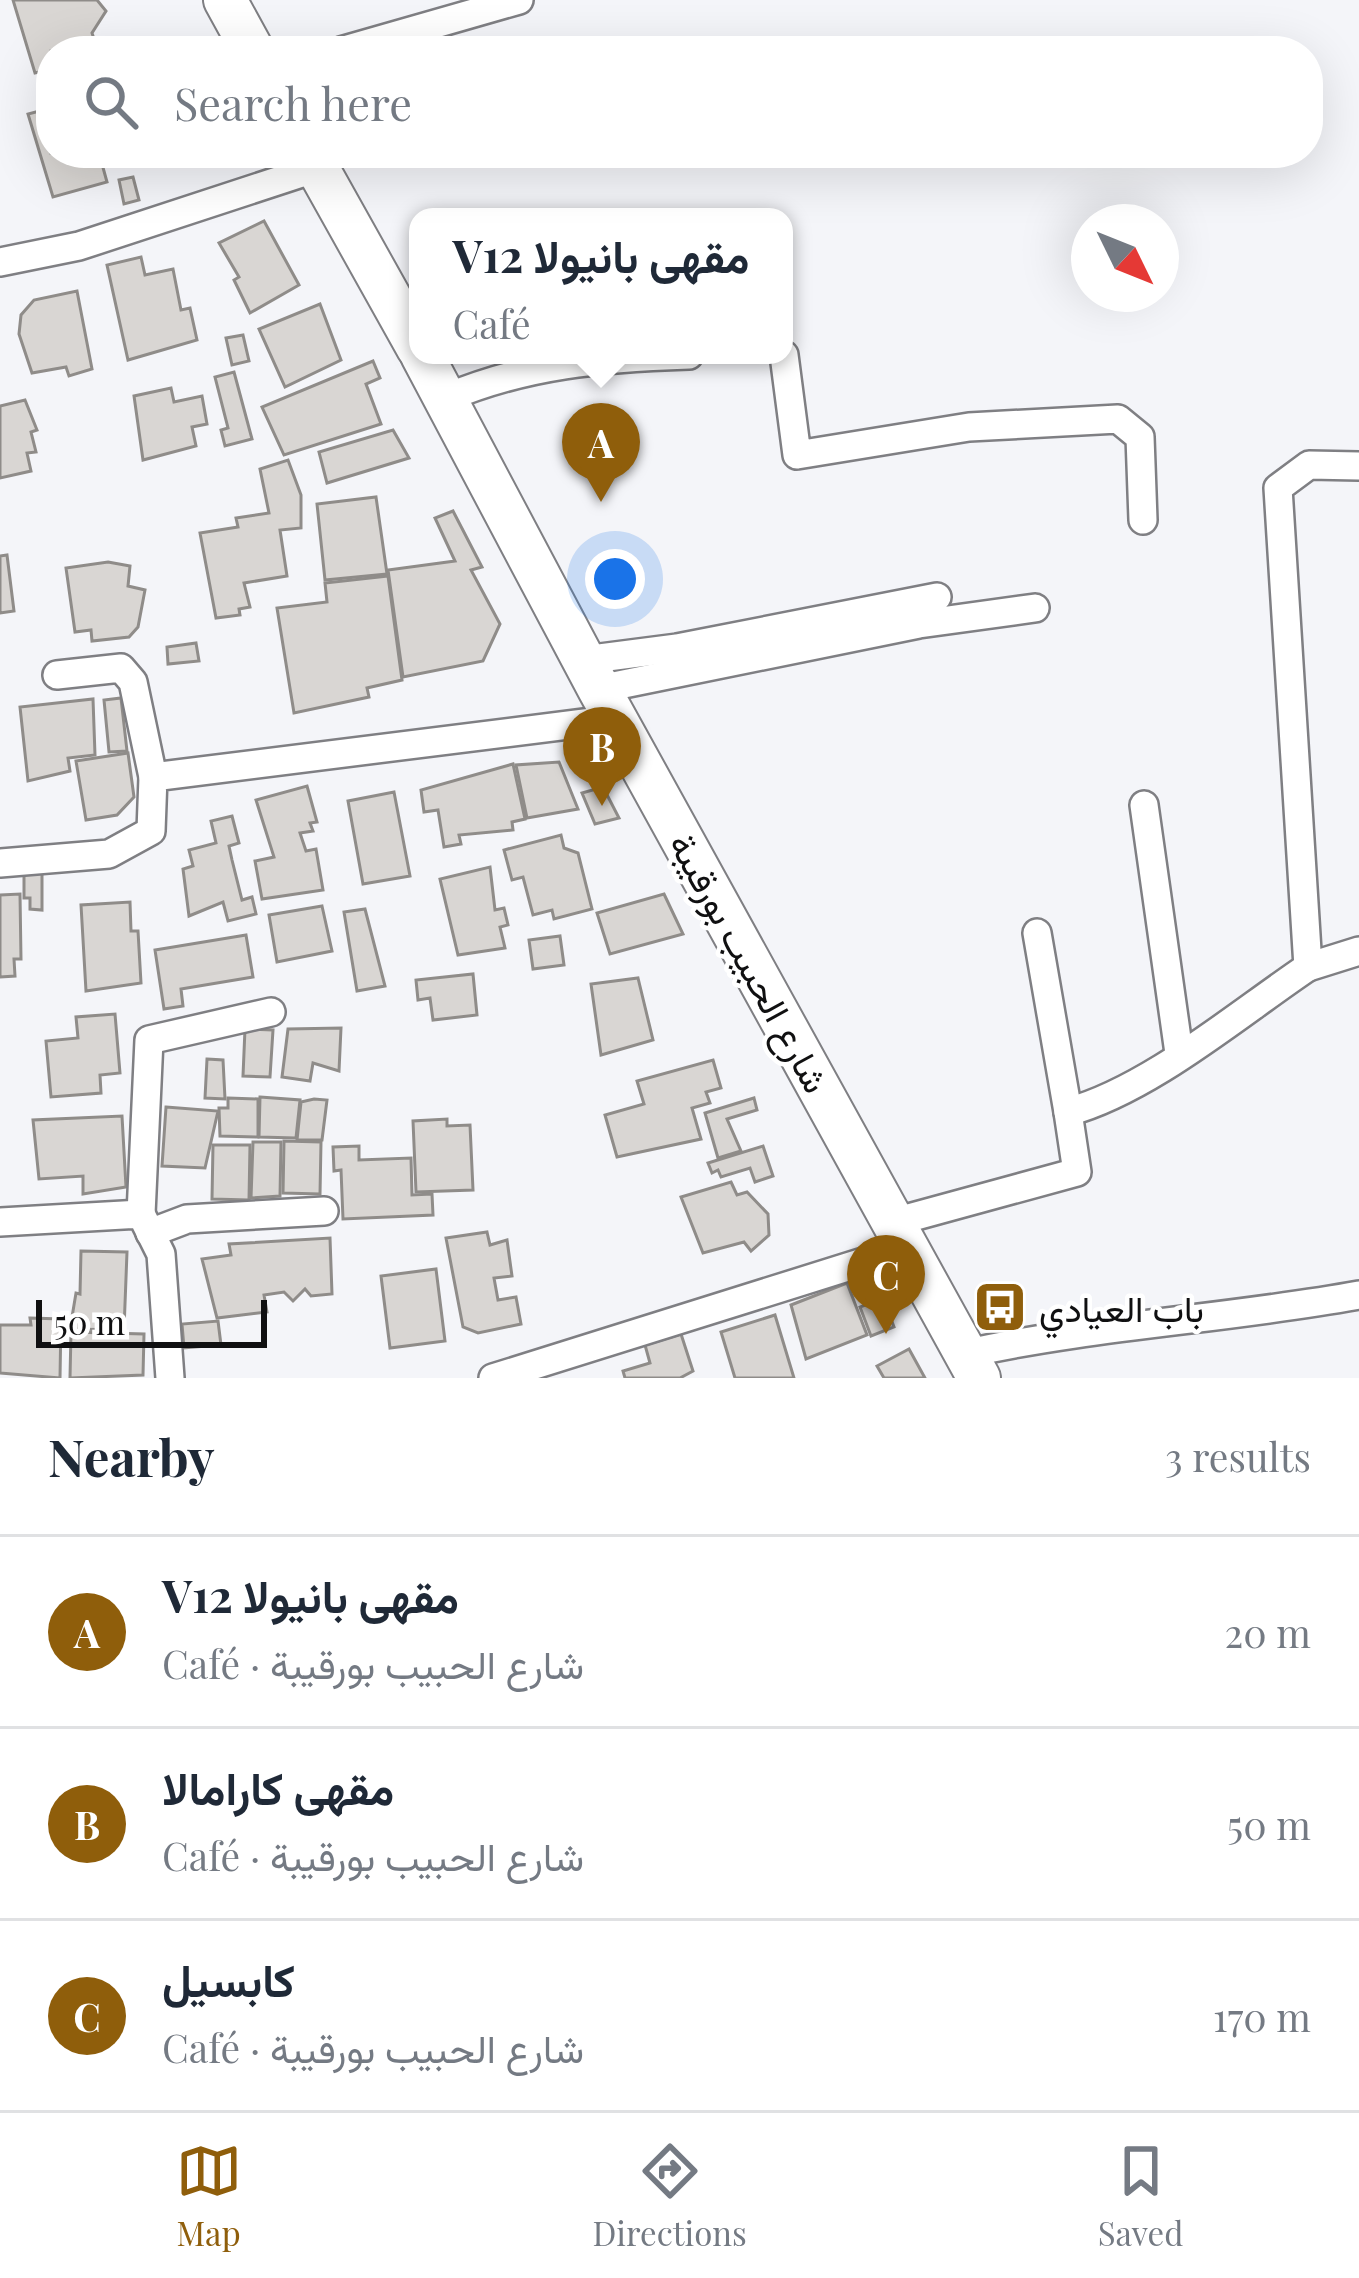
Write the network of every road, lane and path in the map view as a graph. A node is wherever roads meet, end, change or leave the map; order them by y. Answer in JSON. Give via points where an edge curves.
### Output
{"nodes":[{"id":1,"x":225,"y":0,"type":"edge"},
{"id":2,"x":519,"y":0,"type":"edge"},
{"id":3,"x":245,"y":36,"type":"edge"},
{"id":4,"x":393,"y":36,"type":"edge"},
{"id":5,"x":291,"y":168,"type":"edge"},
{"id":6,"x":317,"y":168,"type":"edge"},
{"id":7,"x":0,"y":262,"type":"edge"},
{"id":8,"x":409,"y":331,"type":"edge"},
{"id":9,"x":427,"y":364,"type":"edge"},
{"id":10,"x":550,"y":364,"type":"edge"},
{"id":11,"x":785,"y":364,"type":"edge"},
{"id":12,"x":446,"y":398,"type":"junction"},
{"id":13,"x":1359,"y":466,"type":"edge"},
{"id":14,"x":1143,"y":520,"type":"dead end"},
{"id":15,"x":938,"y":597,"type":"dead end"},
{"id":16,"x":1035,"y":608,"type":"dead end"},
{"id":17,"x":57,"y":675,"type":"dead end"},
{"id":18,"x":600,"y":689,"type":"junction"},
{"id":19,"x":153,"y":776,"type":"junction"},
{"id":20,"x":1144,"y":805,"type":"dead end"},
{"id":21,"x":0,"y":863,"type":"edge"},
{"id":22,"x":1037,"y":933,"type":"dead end"},
{"id":23,"x":1359,"y":951,"type":"edge"},
{"id":24,"x":1308,"y":967,"type":"junction"},
{"id":25,"x":271,"y":1012,"type":"dead end"},
{"id":26,"x":1179,"y":1053,"type":"junction"},
{"id":27,"x":1069,"y":1112,"type":"junction"},
{"id":28,"x":324,"y":1211,"type":"dead end"},
{"id":29,"x":0,"y":1222,"type":"edge"},
{"id":30,"x":146,"y":1224,"type":"junction"},
{"id":31,"x":901,"y":1235,"type":"junction"},
{"id":32,"x":1359,"y":1295,"type":"edge"},
{"id":33,"x":972,"y":1366,"type":"edge"},
{"id":34,"x":170,"y":1378,"type":"edge"},
{"id":35,"x":493,"y":1378,"type":"edge"}],
"edges":[{"from":1,"to":3,"type":"main road"},
{"from":2,"to":4,"type":"street"},
{"from":5,"to":7,"type":"street","via":[[79,246]]},
{"from":6,"to":8,"type":"main road","name":"شارع الحبيب بورقيبة"},
{"from":9,"to":12,"type":"main road","name":"شارع الحبيب بورقيبة"},
{"from":10,"to":12,"type":"street"},
{"from":11,"to":14,"type":"street","via":[[797,455],[969,427],[1118,418],[1140,436]]},
{"from":12,"to":18,"type":"main road","name":"شارع الحبيب بورقيبة"},
{"from":13,"to":24,"type":"street","via":[[1309,465],[1278,488]]},
{"from":15,"to":18,"type":"street","via":[[677,648]]},
{"from":16,"to":18,"type":"street"},
{"from":17,"to":19,"type":"street","via":[[121,668],[134,682]]},
{"from":18,"to":19,"type":"street"},
{"from":18,"to":31,"type":"main road","name":"شارع الحبيب بورقيبة"},
{"from":19,"to":21,"type":"street","via":[[151,831],[126,849]]},
{"from":20,"to":26,"type":"street"},
{"from":22,"to":27,"type":"street"},
{"from":23,"to":24,"type":"street"},
{"from":24,"to":26,"type":"street"},
{"from":25,"to":30,"type":"street","via":[[148,1040]]},
{"from":26,"to":27,"type":"street"},
{"from":27,"to":31,"type":"street","via":[[1077,1172]]},
{"from":28,"to":30,"type":"street"},
{"from":29,"to":30,"type":"street"},
{"from":30,"to":34,"type":"street","via":[[161,1254]]},
{"from":31,"to":33,"type":"main road","name":"شارع الحبيب بورقيبة"},
{"from":31,"to":35,"type":"street"},
{"from":32,"to":33,"type":"street","via":[[1040,1337]]}]}
